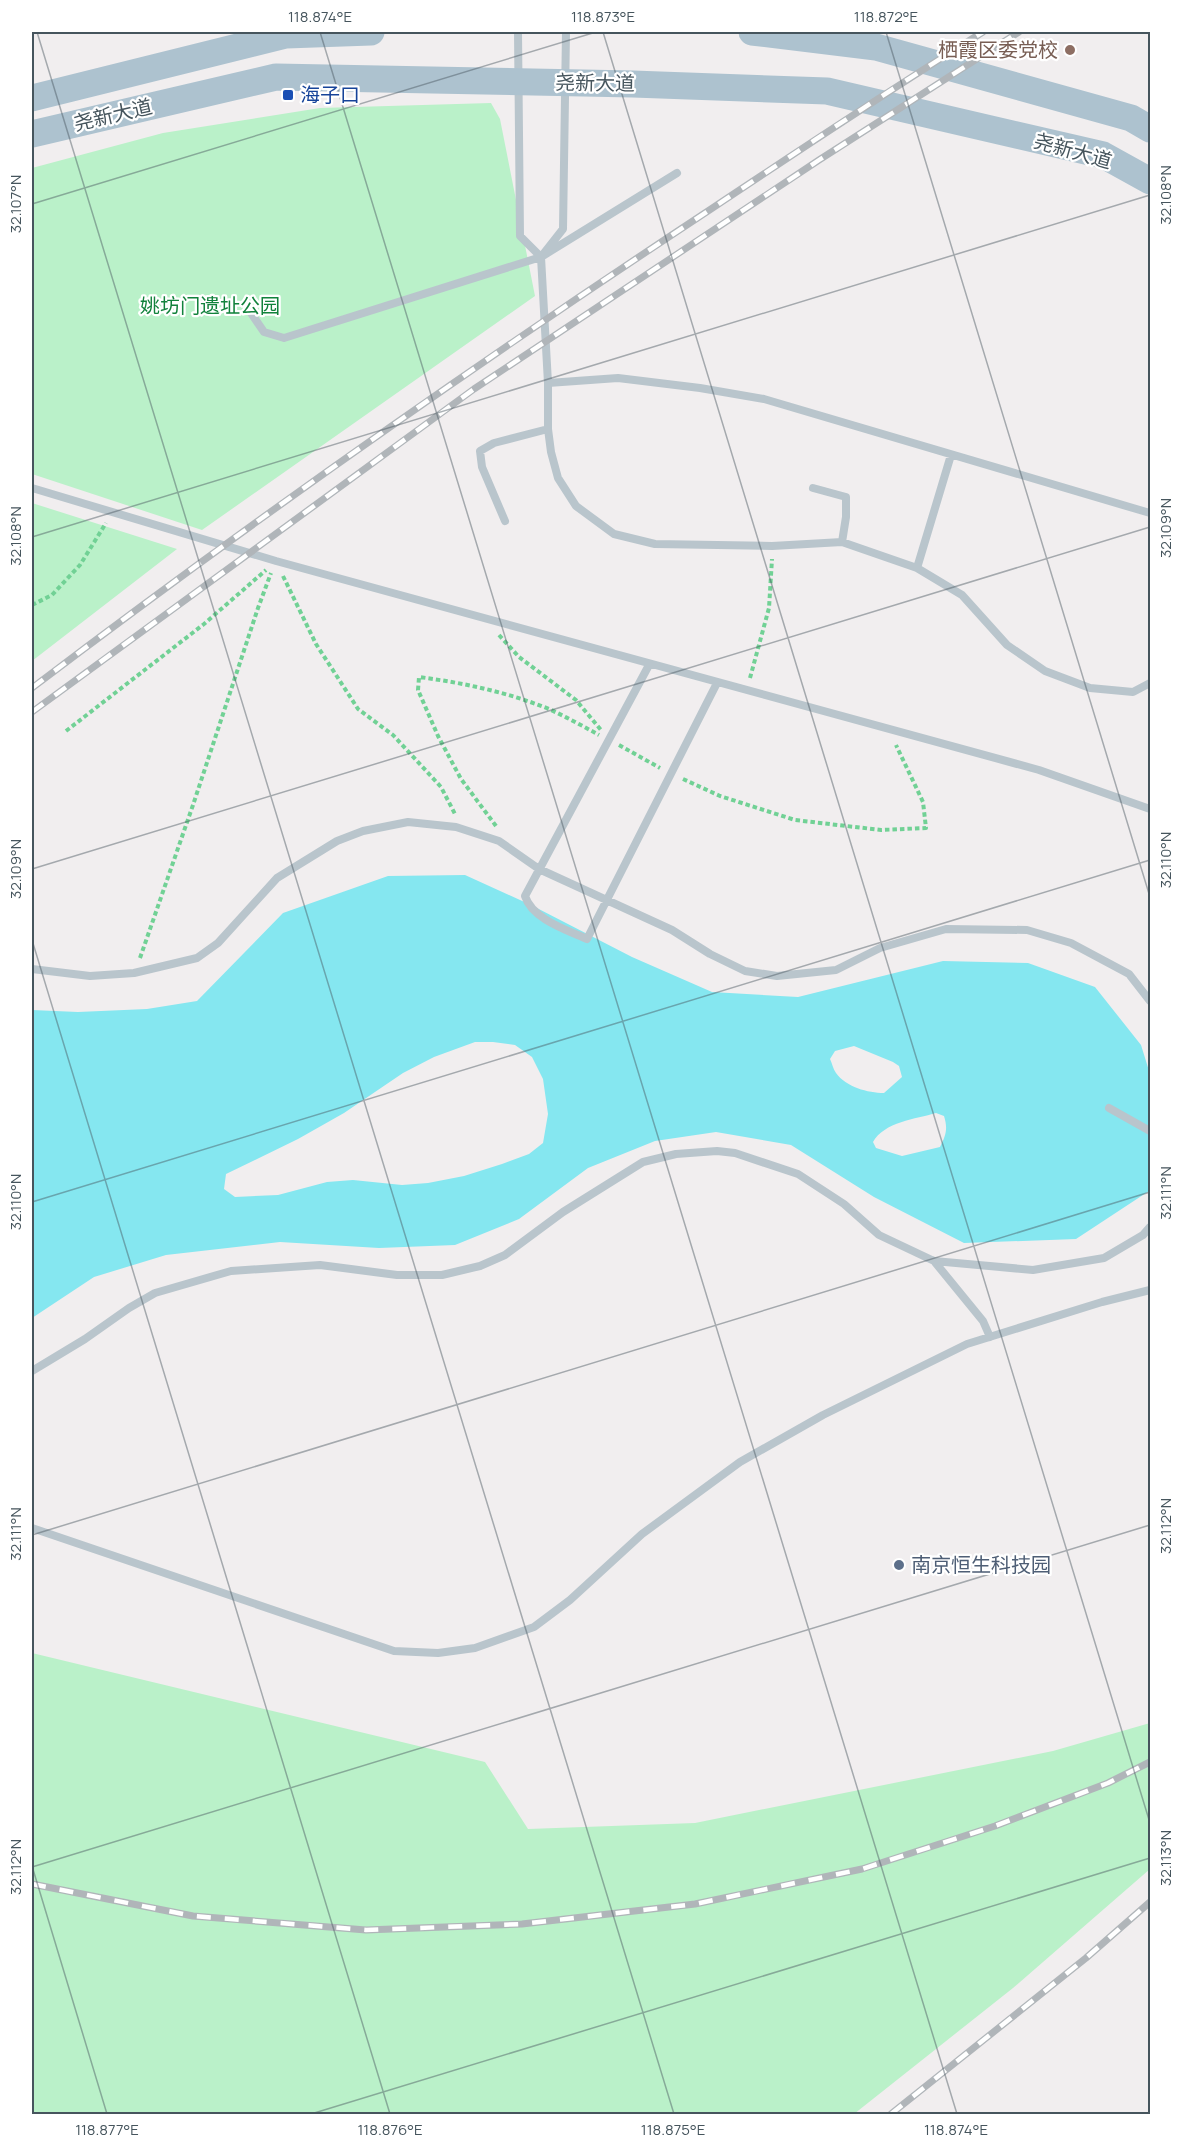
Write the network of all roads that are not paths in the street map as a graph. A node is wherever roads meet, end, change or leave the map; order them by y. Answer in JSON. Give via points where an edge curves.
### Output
{"nodes":[{"id":1,"x":370,"y":32,"type":"edge"},
{"id":2,"x":518,"y":32,"type":"edge"},
{"id":3,"x":566,"y":32,"type":"edge"},
{"id":4,"x":752,"y":32,"type":"edge"},
{"id":5,"x":518,"y":81,"type":"junction"},
{"id":6,"x":564,"y":82,"type":"junction"},
{"id":7,"x":32,"y":98,"type":"edge"},
{"id":8,"x":1150,"y":129,"type":"edge"},
{"id":9,"x":32,"y":134,"type":"edge"},
{"id":10,"x":677,"y":173,"type":"dead end"},
{"id":11,"x":1150,"y":181,"type":"edge"},
{"id":12,"x":541,"y":257,"type":"junction"},
{"id":13,"x":251,"y":314,"type":"dead end"},
{"id":14,"x":548,"y":383,"type":"junction"},
{"id":15,"x":548,"y":429,"type":"junction"},
{"id":16,"x":951,"y":455,"type":"junction"},
{"id":17,"x":813,"y":488,"type":"dead end"},
{"id":18,"x":32,"y":489,"type":"edge"},
{"id":19,"x":1150,"y":513,"type":"edge"},
{"id":20,"x":505,"y":521,"type":"dead end"},
{"id":21,"x":842,"y":542,"type":"junction"},
{"id":22,"x":917,"y":568,"type":"junction"},
{"id":23,"x":649,"y":665,"type":"junction"},
{"id":24,"x":717,"y":683,"type":"junction"},
{"id":25,"x":1150,"y":683,"type":"edge"},
{"id":26,"x":1150,"y":809,"type":"edge"},
{"id":27,"x":539,"y":869,"type":"junction"},
{"id":28,"x":606,"y":902,"type":"junction"},
{"id":29,"x":32,"y":969,"type":"edge"},
{"id":30,"x":1150,"y":1001,"type":"edge"},
{"id":31,"x":1109,"y":1108,"type":"dead end"},
{"id":32,"x":1150,"y":1131,"type":"edge"},
{"id":33,"x":1150,"y":1227,"type":"edge"},
{"id":34,"x":934,"y":1261,"type":"junction"},
{"id":35,"x":1150,"y":1290,"type":"edge"},
{"id":36,"x":990,"y":1337,"type":"junction"},
{"id":37,"x":32,"y":1371,"type":"edge"},
{"id":38,"x":32,"y":1528,"type":"edge"}],
"edges":[{"from":1,"to":7,"type":"main road","name":"尧新大道","via":[[286,35]]},
{"from":2,"to":5,"type":"lane"},
{"from":3,"to":6,"type":"lane"},
{"from":4,"to":8,"type":"main road","via":[[876,47],[1131,118]]},
{"from":5,"to":6,"type":"main road","name":"尧新大道"},
{"from":5,"to":9,"type":"main road","name":"尧新大道","via":[[276,76]]},
{"from":5,"to":12,"type":"lane","via":[[520,236]]},
{"from":6,"to":11,"type":"main road","name":"尧新大道","via":[[826,91],[1103,155]]},
{"from":6,"to":12,"type":"lane","via":[[564,230]]},
{"from":10,"to":12,"type":"lane"},
{"from":12,"to":13,"type":"lane","via":[[284,338],[264,332]]},
{"from":12,"to":14,"type":"lane"},
{"from":14,"to":15,"type":"lane"},
{"from":14,"to":16,"type":"lane","via":[[618,378],[764,399]]},
{"from":15,"to":20,"type":"lane","via":[[494,443],[480,451],[482,467]]},
{"from":15,"to":21,"type":"lane","via":[[558,478],[576,506],[614,534],[655,544],[772,546]]},
{"from":16,"to":19,"type":"lane"},
{"from":16,"to":22,"type":"lane"},
{"from":17,"to":21,"type":"lane","via":[[846,497]]},
{"from":18,"to":23,"type":"lane"},
{"from":21,"to":22,"type":"lane"},
{"from":22,"to":25,"type":"lane","via":[[962,595],[1007,645],[1045,671],[1090,688],[1133,692]]},
{"from":23,"to":24,"type":"lane"},
{"from":23,"to":27,"type":"lane"},
{"from":24,"to":26,"type":"lane","via":[[1040,770]]},
{"from":24,"to":28,"type":"lane"},
{"from":27,"to":28,"type":"lane"},
{"from":27,"to":28,"type":"lane","via":[[525,896],[527,903],[558,926],[587,939]]},
{"from":27,"to":29,"type":"lane","via":[[500,841],[456,827],[408,822],[363,831],[338,841],[277,878],[218,943],[197,958],[134,973],[90,976]]},
{"from":28,"to":30,"type":"lane","via":[[672,930],[745,971],[777,976],[836,970],[880,948],[946,929],[1027,930],[1071,943],[1129,974]]},
{"from":31,"to":32,"type":"lane"},
{"from":33,"to":34,"type":"lane","via":[[1104,1258],[1033,1270]]},
{"from":34,"to":36,"type":"lane","via":[[983,1321]]},
{"from":34,"to":37,"type":"lane","via":[[879,1235],[844,1204],[798,1174],[735,1153],[676,1154],[643,1162],[563,1212],[505,1255],[480,1266],[442,1275],[397,1275],[320,1265],[231,1271],[155,1293]]},
{"from":35,"to":36,"type":"lane"},
{"from":36,"to":38,"type":"lane","via":[[823,1415],[740,1462],[642,1534],[570,1600],[534,1627],[475,1648],[438,1653],[394,1651]]}]}
